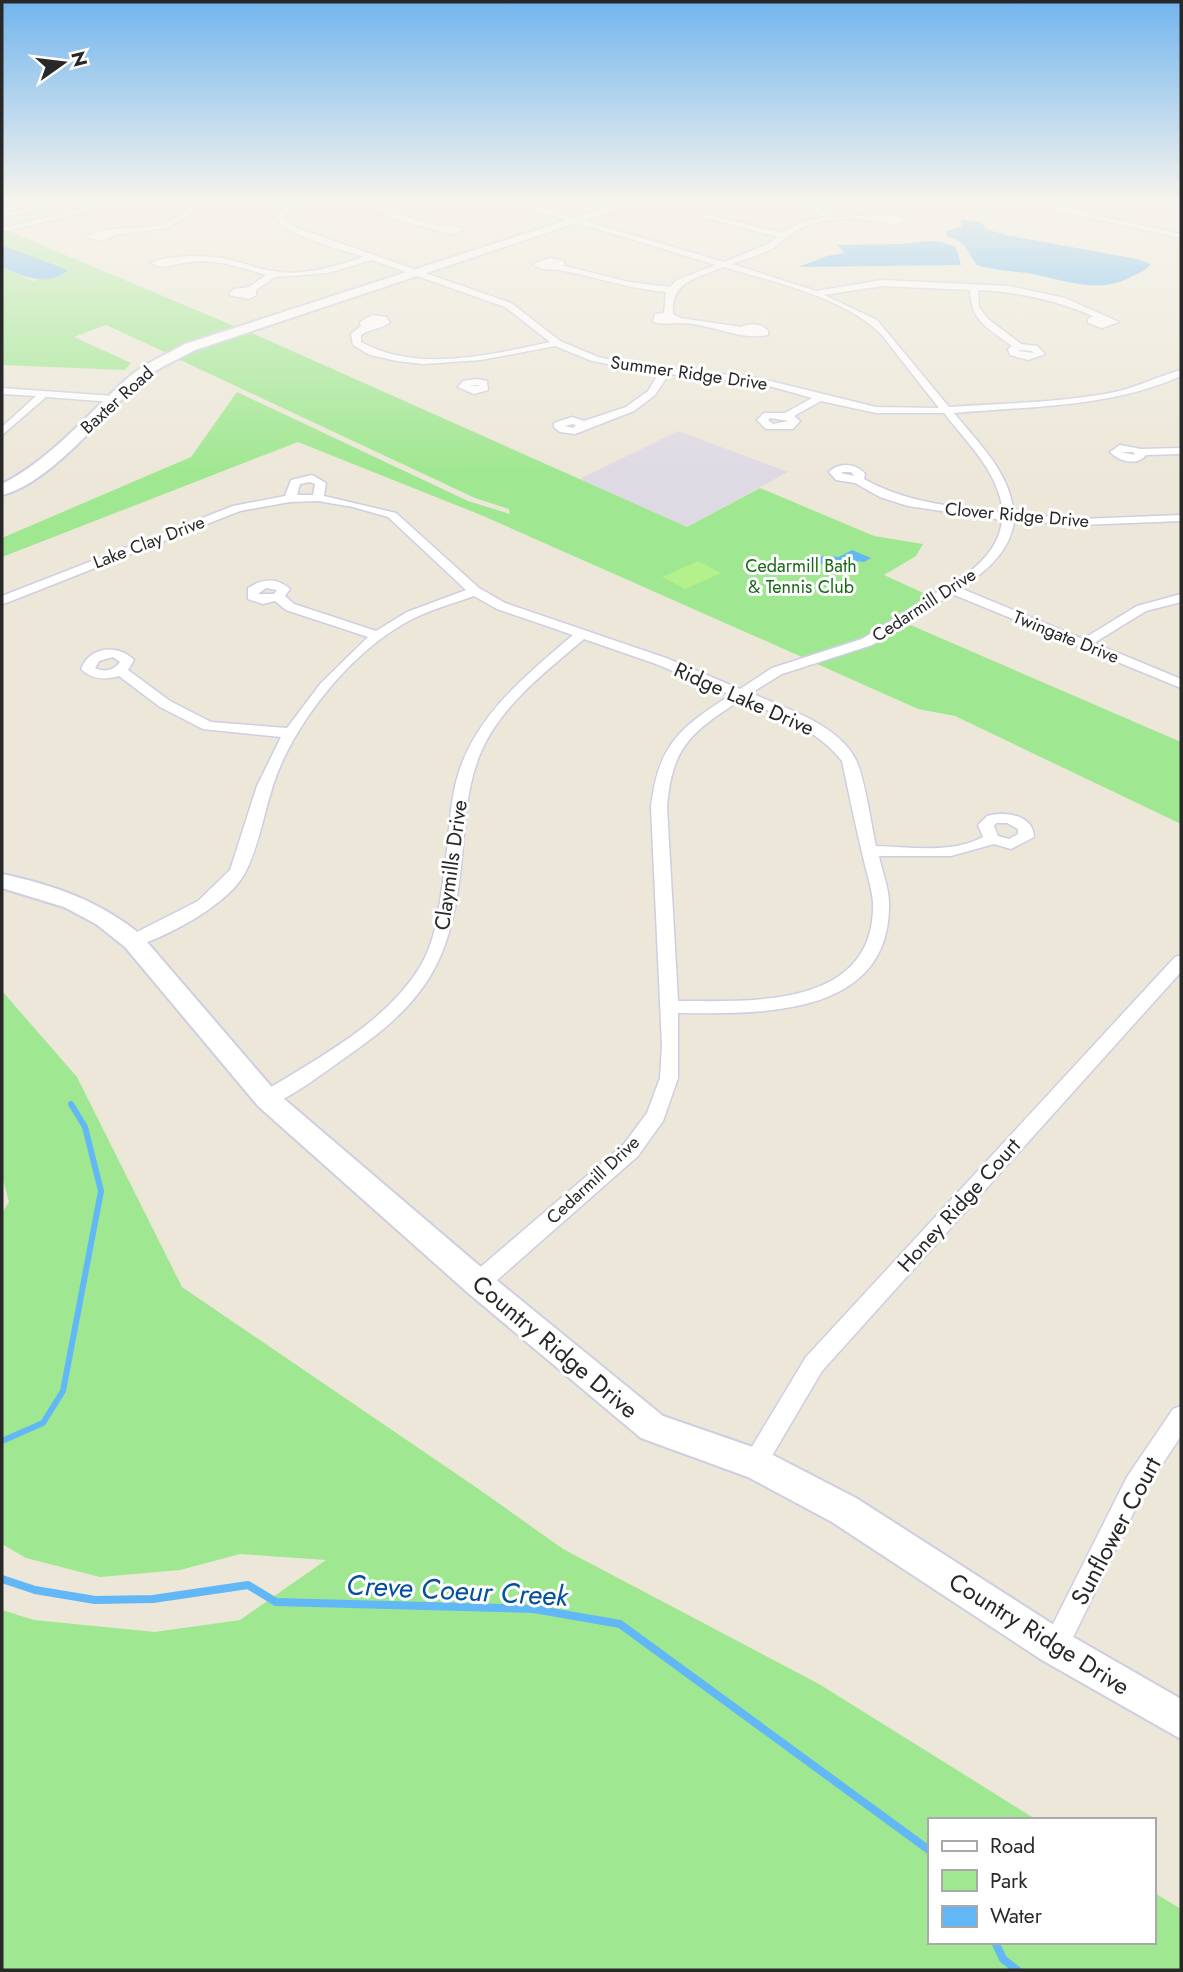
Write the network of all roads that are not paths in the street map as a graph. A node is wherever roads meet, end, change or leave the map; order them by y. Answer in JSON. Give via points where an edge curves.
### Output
{"nodes":[{"id":1,"x":357,"y":291,"type":"edge"},
{"id":2,"x":466,"y":291,"type":"edge"},
{"id":3,"x":671,"y":291,"type":"edge"},
{"id":4,"x":812,"y":291,"type":"edge"},
{"id":5,"x":830,"y":291,"type":"edge"},
{"id":6,"x":974,"y":291,"type":"edge"},
{"id":7,"x":1006,"y":291,"type":"edge"},
{"id":8,"x":819,"y":293,"type":"junction"},
{"id":9,"x":1098,"y":317,"type":"dead end"},
{"id":10,"x":367,"y":326,"type":"dead end"},
{"id":11,"x":741,"y":330,"type":"dead end"},
{"id":12,"x":554,"y":344,"type":"junction"},
{"id":13,"x":1019,"y":347,"type":"dead end"},
{"id":14,"x":460,"y":360,"type":"junction"},
{"id":15,"x":666,"y":370,"type":"junction"},
{"id":16,"x":1181,"y":373,"type":"edge"},
{"id":17,"x":1176,"y":380,"type":"edge"},
{"id":18,"x":466,"y":383,"type":"dead end"},
{"id":19,"x":2,"y":391,"type":"edge"},
{"id":20,"x":44,"y":394,"type":"junction"},
{"id":21,"x":818,"y":398,"type":"junction"},
{"id":22,"x":113,"y":399,"type":"junction"},
{"id":23,"x":947,"y":410,"type":"junction"},
{"id":24,"x":787,"y":416,"type":"dead end"},
{"id":25,"x":584,"y":425,"type":"dead end"},
{"id":26,"x":2,"y":432,"type":"edge"},
{"id":27,"x":1181,"y":451,"type":"edge"},
{"id":28,"x":1140,"y":452,"type":"dead end"},
{"id":29,"x":859,"y":480,"type":"dead end"},
{"id":30,"x":2,"y":490,"type":"edge"},
{"id":31,"x":295,"y":499,"type":"joint"},
{"id":32,"x":1009,"y":517,"type":"junction"},
{"id":33,"x":1181,"y":518,"type":"edge"},
{"id":34,"x":951,"y":590,"type":"junction"},
{"id":35,"x":475,"y":591,"type":"junction"},
{"id":36,"x":278,"y":597,"type":"dead end"},
{"id":37,"x":1181,"y":598,"type":"edge"},
{"id":38,"x":2,"y":600,"type":"edge"},
{"id":39,"x":379,"y":636,"type":"junction"},
{"id":40,"x":580,"y":636,"type":"junction"},
{"id":41,"x":1084,"y":644,"type":"junction"},
{"id":42,"x":121,"y":671,"type":"dead end"},
{"id":43,"x":1181,"y":684,"type":"edge"},
{"id":44,"x":738,"y":693,"type":"junction"},
{"id":45,"x":290,"y":733,"type":"junction"},
{"id":46,"x":992,"y":839,"type":"dead end"},
{"id":47,"x":871,"y":851,"type":"junction"},
{"id":48,"x":2,"y":881,"type":"edge"},
{"id":49,"x":133,"y":940,"type":"junction"},
{"id":50,"x":1181,"y":961,"type":"edge"},
{"id":51,"x":671,"y":1007,"type":"junction"},
{"id":52,"x":267,"y":1099,"type":"junction"},
{"id":53,"x":478,"y":1283,"type":"junction"},
{"id":54,"x":1181,"y":1417,"type":"edge"},
{"id":55,"x":755,"y":1463,"type":"junction"},
{"id":56,"x":1055,"y":1647,"type":"junction"},
{"id":57,"x":1181,"y":1720,"type":"edge"}],
"edges":[{"from":1,"to":22,"type":"main road","name":"Baxter Road","via":[[203,341],[146,370]]},
{"from":2,"to":12,"type":"street","name":"Summer Ridge Drive","via":[[524,313]]},
{"from":3,"to":11,"type":"street","via":[[667,302],[673,317]]},
{"from":4,"to":8,"type":"street"},
{"from":5,"to":8,"type":"street"},
{"from":6,"to":13,"type":"street","via":[[978,314]]},
{"from":7,"to":9,"type":"street","via":[[1071,303]]},
{"from":8,"to":23,"type":"street","via":[[884,332]]},
{"from":10,"to":14,"type":"street","via":[[356,334],[356,343],[372,352]]},
{"from":12,"to":14,"type":"street"},
{"from":12,"to":15,"type":"street","name":"Summer Ridge Drive","via":[[612,363]]},
{"from":14,"to":18,"type":"street","via":[[461,380]]},
{"from":15,"to":21,"type":"street","name":"Summer Ridge Drive","via":[[753,379]]},
{"from":15,"to":25,"type":"street","via":[[642,402]]},
{"from":16,"to":17,"type":"street","name":"Summer Ridge Drive"},
{"from":17,"to":23,"type":"street","name":"Summer Ridge Drive","via":[[1073,401]]},
{"from":19,"to":20,"type":"street"},
{"from":20,"to":22,"type":"street"},
{"from":20,"to":26,"type":"street"},
{"from":21,"to":23,"type":"street","name":"Summer Ridge Drive","via":[[883,411]]},
{"from":21,"to":24,"type":"street"},
{"from":22,"to":30,"type":"main road","name":"Baxter Road","via":[[48,462]]},
{"from":23,"to":32,"type":"street","via":[[996,472],[1007,491]]},
{"from":27,"to":28,"type":"street"},
{"from":29,"to":32,"type":"street","name":"Clover Ridge Drive","via":[[912,504]]},
{"from":31,"to":35,"type":"street","name":"Ridge Lake Drive","via":[[318,498],[392,515]]},
{"from":31,"to":38,"type":"street","name":"Lake Clay Drive","via":[[218,514]]},
{"from":32,"to":33,"type":"street","name":"Clover Ridge Drive","via":[[1081,522]]},
{"from":32,"to":34,"type":"street","name":"Cedarmill Drive","via":[[1008,528],[988,564]]},
{"from":34,"to":41,"type":"street","name":"Twingate Drive"},
{"from":34,"to":44,"type":"street","name":"Cedarmill Drive","via":[[867,642],[794,663]]},
{"from":35,"to":39,"type":"street","via":[[409,616]]},
{"from":35,"to":40,"type":"street","name":"Ridge Lake Drive","via":[[517,614]]},
{"from":36,"to":39,"type":"street","via":[[290,607]]},
{"from":37,"to":41,"type":"street","via":[[1142,607]]},
{"from":39,"to":45,"type":"street","via":[[316,697]]},
{"from":40,"to":44,"type":"street","name":"Ridge Lake Drive","via":[[661,661]]},
{"from":40,"to":52,"type":"street","name":"Claymills Drive","via":[[507,700],[478,742],[460,796],[447,909],[430,966],[414,989],[362,1035]]},
{"from":41,"to":43,"type":"street","name":"Twingate Drive"},
{"from":42,"to":45,"type":"street","via":[[183,715],[208,726]]},
{"from":44,"to":47,"type":"street","name":"Ridge Lake Drive","via":[[809,725],[835,743],[849,761]]},
{"from":44,"to":51,"type":"street","name":"Cedarmill Drive","via":[[688,731],[662,775],[659,807]]},
{"from":45,"to":49,"type":"street","via":[[262,794],[246,850],[231,882],[213,900]]},
{"from":46,"to":47,"type":"street","via":[[981,847],[961,850]]},
{"from":47,"to":51,"type":"street","name":"Ridge Lake Drive","via":[[881,922],[868,957],[843,984],[792,1004]]},
{"from":48,"to":49,"type":"main road","name":"Country Ridge Drive","via":[[75,903],[112,922]]},
{"from":49,"to":52,"type":"main road","name":"Country Ridge Drive"},
{"from":50,"to":55,"type":"street","name":"Honey Ridge Court","via":[[814,1364]]},
{"from":51,"to":53,"type":"street","name":"Cedarmill Drive","via":[[669,1078],[656,1116],[631,1150]]},
{"from":52,"to":53,"type":"main road","name":"Country Ridge Drive"},
{"from":53,"to":55,"type":"main road","name":"Country Ridge Drive","via":[[652,1427]]},
{"from":54,"to":56,"type":"street","name":"Sunflower Court","via":[[1135,1485]]},
{"from":55,"to":56,"type":"main road","name":"Country Ridge Drive","via":[[844,1510]]},
{"from":56,"to":57,"type":"main road","name":"Country Ridge Drive"}]}
